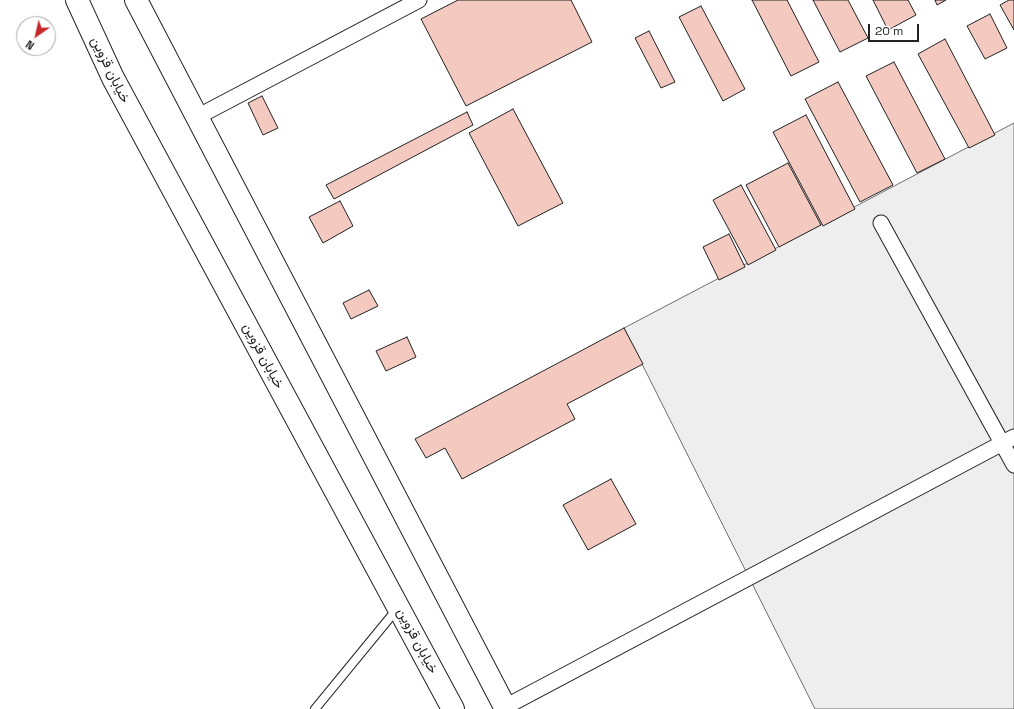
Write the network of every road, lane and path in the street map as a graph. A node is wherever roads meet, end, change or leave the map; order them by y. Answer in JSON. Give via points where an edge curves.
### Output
{"nodes":[{"id":1,"x":77,"y":0,"type":"edge"},
{"id":2,"x":136,"y":0,"type":"edge"},
{"id":3,"x":419,"y":0,"type":"edge"},
{"id":4,"x":197,"y":118,"type":"junction"},
{"id":5,"x":881,"y":223,"type":"dead end"},
{"id":6,"x":1008,"y":440,"type":"edge"},
{"id":7,"x":1014,"y":465,"type":"edge"},
{"id":8,"x":398,"y":607,"type":"junction"},
{"id":9,"x":505,"y":708,"type":"edge"},
{"id":10,"x":315,"y":709,"type":"edge"},
{"id":11,"x":453,"y":709,"type":"edge"}],
"edges":[{"from":1,"to":8,"type":"highway","name":"خیابان قزوین","via":[[113,78]]},
{"from":2,"to":4,"type":"highway"},
{"from":3,"to":4,"type":"street"},
{"from":4,"to":9,"type":"highway"},
{"from":5,"to":6,"type":"street"},
{"from":6,"to":7,"type":"street"},
{"from":6,"to":9,"type":"street"},
{"from":8,"to":10,"type":"lane"},
{"from":8,"to":11,"type":"highway","name":"خیابان قزوین"}]}
